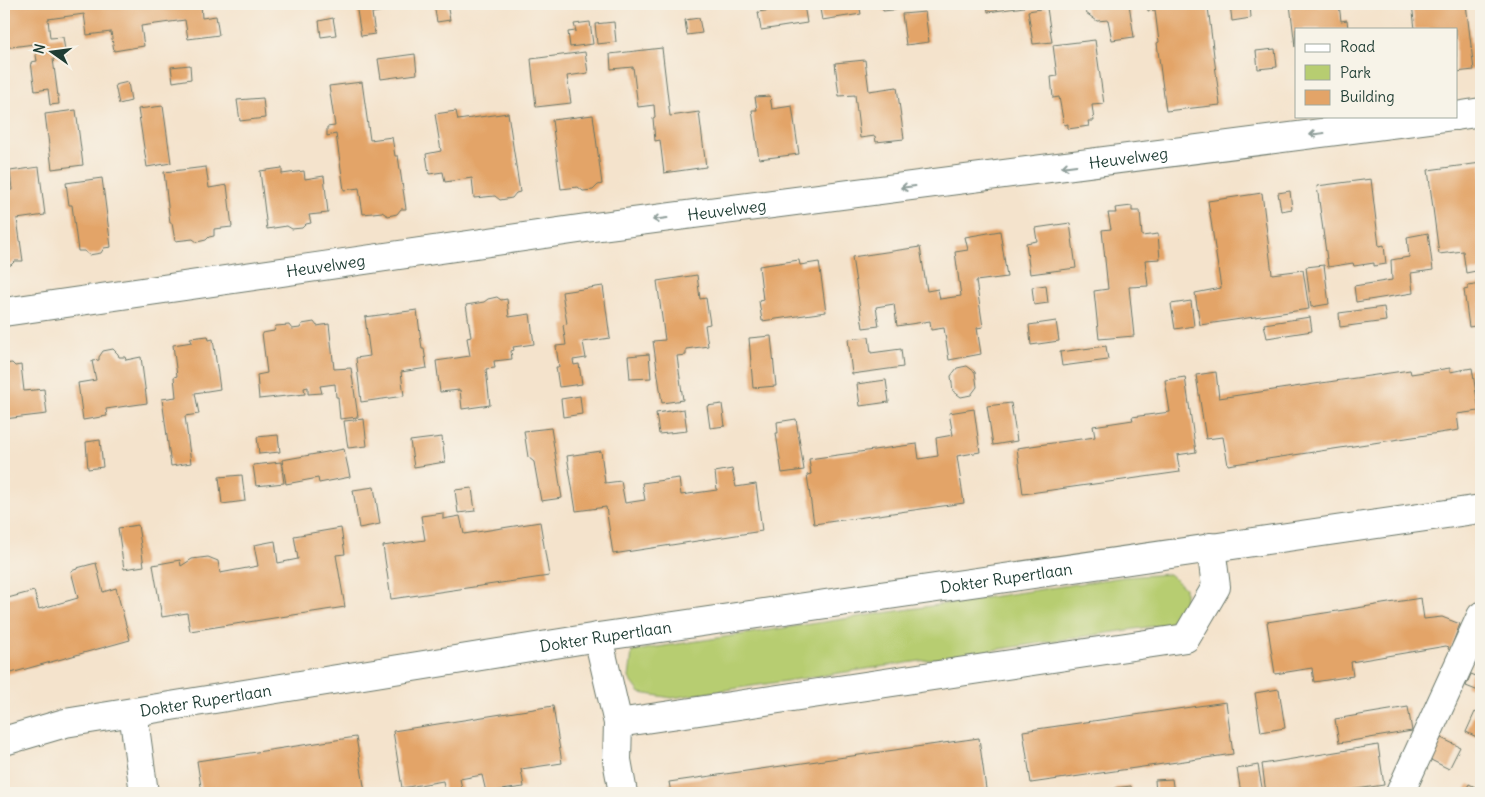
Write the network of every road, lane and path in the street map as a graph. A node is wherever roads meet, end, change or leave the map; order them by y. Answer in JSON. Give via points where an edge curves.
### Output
{"nodes":[{"id":1,"x":1481,"y":112,"type":"edge"},
{"id":2,"x":1458,"y":116,"type":"edge"},
{"id":3,"x":1437,"y":118,"type":"edge"},
{"id":4,"x":4,"y":312,"type":"edge"},
{"id":5,"x":1481,"y":509,"type":"edge"},
{"id":6,"x":1211,"y":547,"type":"junction"},
{"id":7,"x":1481,"y":616,"type":"edge"},
{"id":8,"x":598,"y":637,"type":"junction"},
{"id":9,"x":133,"y":712,"type":"junction"},
{"id":10,"x":618,"y":723,"type":"junction"},
{"id":11,"x":4,"y":741,"type":"edge"},
{"id":12,"x":144,"y":793,"type":"edge"},
{"id":13,"x":623,"y":793,"type":"edge"},
{"id":14,"x":1400,"y":793,"type":"edge"}],
"edges":[{"from":1,"to":2,"type":"street"},
{"from":3,"to":4,"type":"street","name":"Heuvelweg","one_way":true,"via":[[586,228]]},
{"from":5,"to":6,"type":"street","name":"Dokter Rupertlaan"},
{"from":6,"to":8,"type":"street","name":"Dokter Rupertlaan"},
{"from":6,"to":10,"type":"street","via":[[1216,588],[1186,638]]},
{"from":7,"to":14,"type":"street"},
{"from":8,"to":9,"type":"street","name":"Dokter Rupertlaan"},
{"from":8,"to":10,"type":"street"},
{"from":9,"to":11,"type":"street","name":"Dokter Rupertlaan","via":[[65,723]]},
{"from":9,"to":12,"type":"street"},
{"from":10,"to":13,"type":"street","via":[[617,760]]}]}
